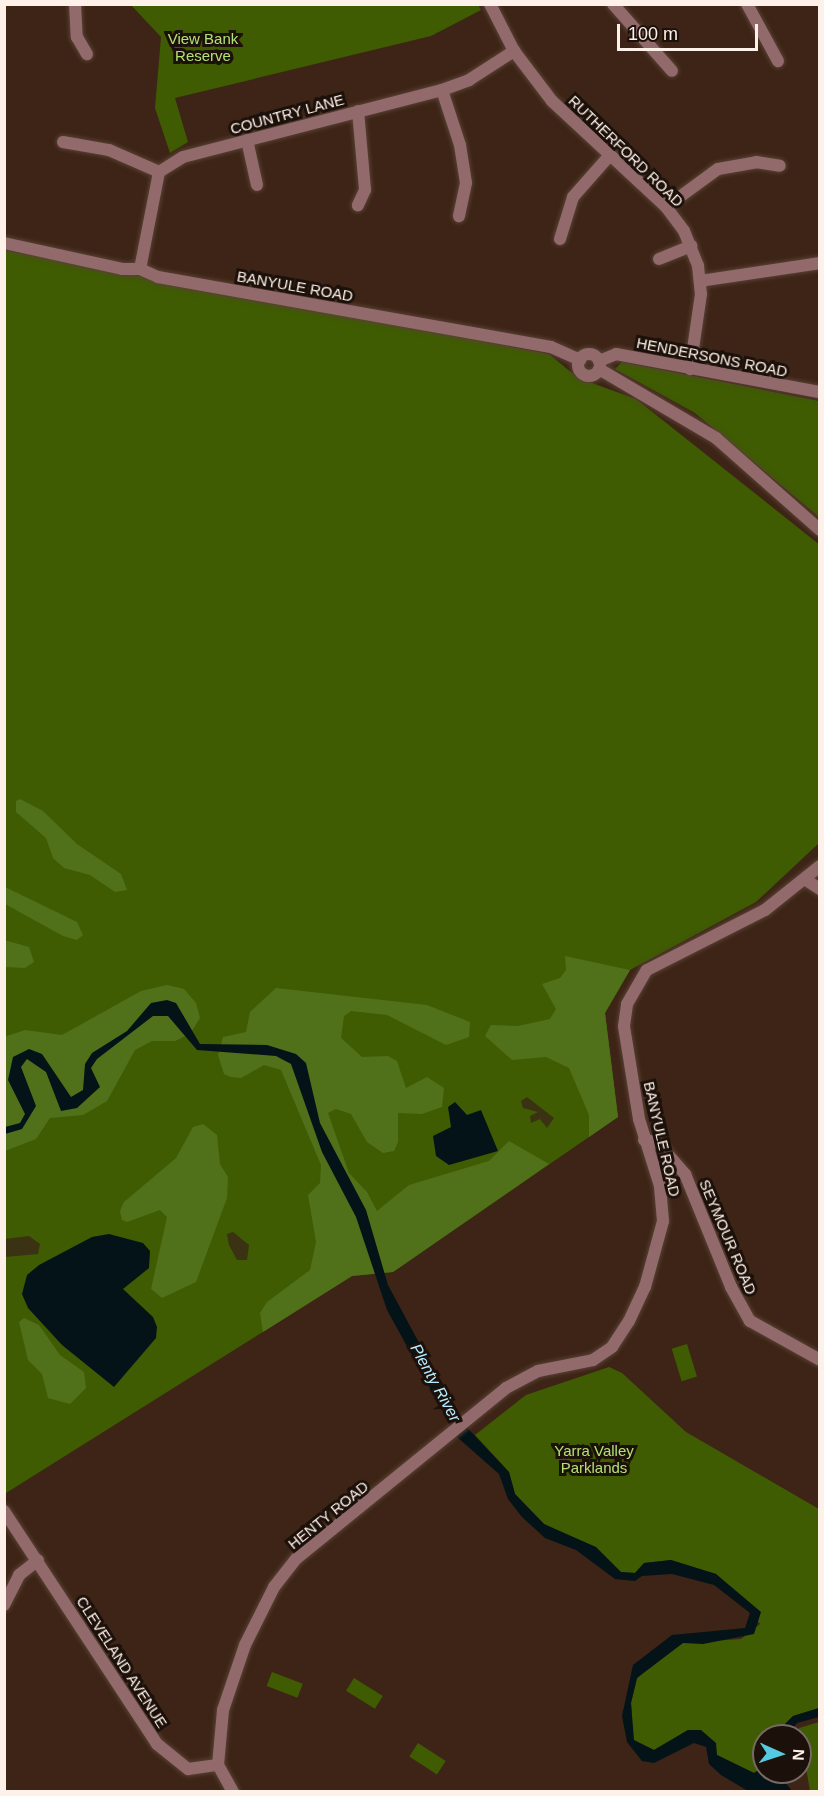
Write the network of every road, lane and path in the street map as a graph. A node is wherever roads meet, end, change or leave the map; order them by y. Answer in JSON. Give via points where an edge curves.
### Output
{"nodes":[{"id":1,"x":75,"y":4,"type":"edge"},
{"id":2,"x":490,"y":4,"type":"edge"},
{"id":3,"x":613,"y":4,"type":"edge"},
{"id":4,"x":747,"y":4,"type":"edge"},
{"id":5,"x":514,"y":51,"type":"junction"},
{"id":6,"x":87,"y":54,"type":"dead end"},
{"id":7,"x":778,"y":61,"type":"dead end"},
{"id":8,"x":672,"y":71,"type":"dead end"},
{"id":9,"x":442,"y":90,"type":"junction"},
{"id":10,"x":358,"y":111,"type":"junction"},
{"id":11,"x":246,"y":140,"type":"junction"},
{"id":12,"x":63,"y":142,"type":"dead end"},
{"id":13,"x":610,"y":155,"type":"junction"},
{"id":14,"x":780,"y":166,"type":"dead end"},
{"id":15,"x":159,"y":172,"type":"junction"},
{"id":16,"x":258,"y":185,"type":"dead end"},
{"id":17,"x":358,"y":205,"type":"dead end"},
{"id":18,"x":666,"y":207,"type":"junction"},
{"id":19,"x":459,"y":216,"type":"dead end"},
{"id":20,"x":561,"y":239,"type":"dead end"},
{"id":21,"x":4,"y":243,"type":"edge"},
{"id":22,"x":691,"y":246,"type":"junction"},
{"id":23,"x":659,"y":259,"type":"dead end"},
{"id":24,"x":819,"y":263,"type":"edge"},
{"id":25,"x":140,"y":268,"type":"junction"},
{"id":26,"x":700,"y":281,"type":"junction"},
{"id":27,"x":599,"y":365,"type":"junction"},
{"id":28,"x":690,"y":369,"type":"junction"},
{"id":29,"x":819,"y":392,"type":"edge"},
{"id":30,"x":819,"y":530,"type":"edge"},
{"id":31,"x":819,"y":866,"type":"edge"},
{"id":32,"x":806,"y":880,"type":"junction"},
{"id":33,"x":819,"y":889,"type":"edge"},
{"id":34,"x":644,"y":1140,"type":"junction"},
{"id":35,"x":819,"y":1360,"type":"edge"},
{"id":36,"x":441,"y":1444,"type":"joint"},
{"id":37,"x":4,"y":1511,"type":"edge"},
{"id":38,"x":38,"y":1560,"type":"junction"},
{"id":39,"x":4,"y":1605,"type":"edge"},
{"id":40,"x":219,"y":1764,"type":"junction"},
{"id":41,"x":233,"y":1791,"type":"edge"}],
"edges":[{"from":1,"to":6,"type":"street","via":[[77,37]]},
{"from":2,"to":5,"type":"street","name":"RUTHERFORD ROAD"},
{"from":3,"to":8,"type":"street"},
{"from":4,"to":7,"type":"street"},
{"from":5,"to":9,"type":"street","name":"COUNTRY LANE","via":[[469,80]]},
{"from":5,"to":13,"type":"street","name":"RUTHERFORD ROAD","via":[[552,101]]},
{"from":9,"to":10,"type":"street","name":"COUNTRY LANE"},
{"from":9,"to":19,"type":"street","via":[[460,145],[466,183]]},
{"from":10,"to":11,"type":"street","name":"COUNTRY LANE"},
{"from":10,"to":17,"type":"street","via":[[365,190]]},
{"from":11,"to":15,"type":"street","name":"COUNTRY LANE","via":[[183,157]]},
{"from":11,"to":16,"type":"street"},
{"from":12,"to":15,"type":"street","via":[[108,150]]},
{"from":13,"to":18,"type":"street","name":"RUTHERFORD ROAD"},
{"from":13,"to":20,"type":"street","via":[[573,197]]},
{"from":14,"to":18,"type":"street","via":[[756,162],[718,169]]},
{"from":15,"to":25,"type":"street"},
{"from":18,"to":22,"type":"street","name":"RUTHERFORD ROAD"},
{"from":21,"to":25,"type":"street","name":"BANYULE ROAD","via":[[122,269]]},
{"from":22,"to":23,"type":"street"},
{"from":22,"to":26,"type":"street","name":"RUTHERFORD ROAD"},
{"from":24,"to":26,"type":"street"},
{"from":25,"to":27,"type":"street","name":"BANYULE ROAD","via":[[158,277],[551,346],[580,360],[591,354]]},
{"from":26,"to":28,"type":"street","name":"RUTHERFORD ROAD","via":[[701,306]]},
{"from":27,"to":28,"type":"street","name":"HENDERSONS ROAD","via":[[616,354]]},
{"from":27,"to":30,"type":"street","via":[[716,438]]},
{"from":28,"to":29,"type":"street","name":"HENDERSONS ROAD"},
{"from":31,"to":32,"type":"street","name":"BANYULE ROAD"},
{"from":32,"to":33,"type":"street"},
{"from":32,"to":34,"type":"street","name":"BANYULE ROAD","via":[[765,910],[647,969],[627,1004],[624,1026]]},
{"from":34,"to":35,"type":"street","name":"SEYMOUR ROAD","via":[[657,1142],[685,1174],[731,1287],[750,1321]]},
{"from":34,"to":36,"type":"street","name":"BANYULE ROAD","via":[[660,1186],[663,1221],[645,1287],[630,1321],[612,1347],[593,1360],[538,1371],[506,1388]]},
{"from":36,"to":40,"type":"street","name":"HENTY ROAD","via":[[297,1558],[274,1587],[236,1668],[218,1737]]},
{"from":37,"to":38,"type":"street","name":"CLEVELAND AVENUE"},
{"from":38,"to":39,"type":"street","via":[[19,1575]]},
{"from":38,"to":40,"type":"street","name":"CLEVELAND AVENUE","via":[[157,1744],[188,1769]]},
{"from":40,"to":41,"type":"street"}]}
